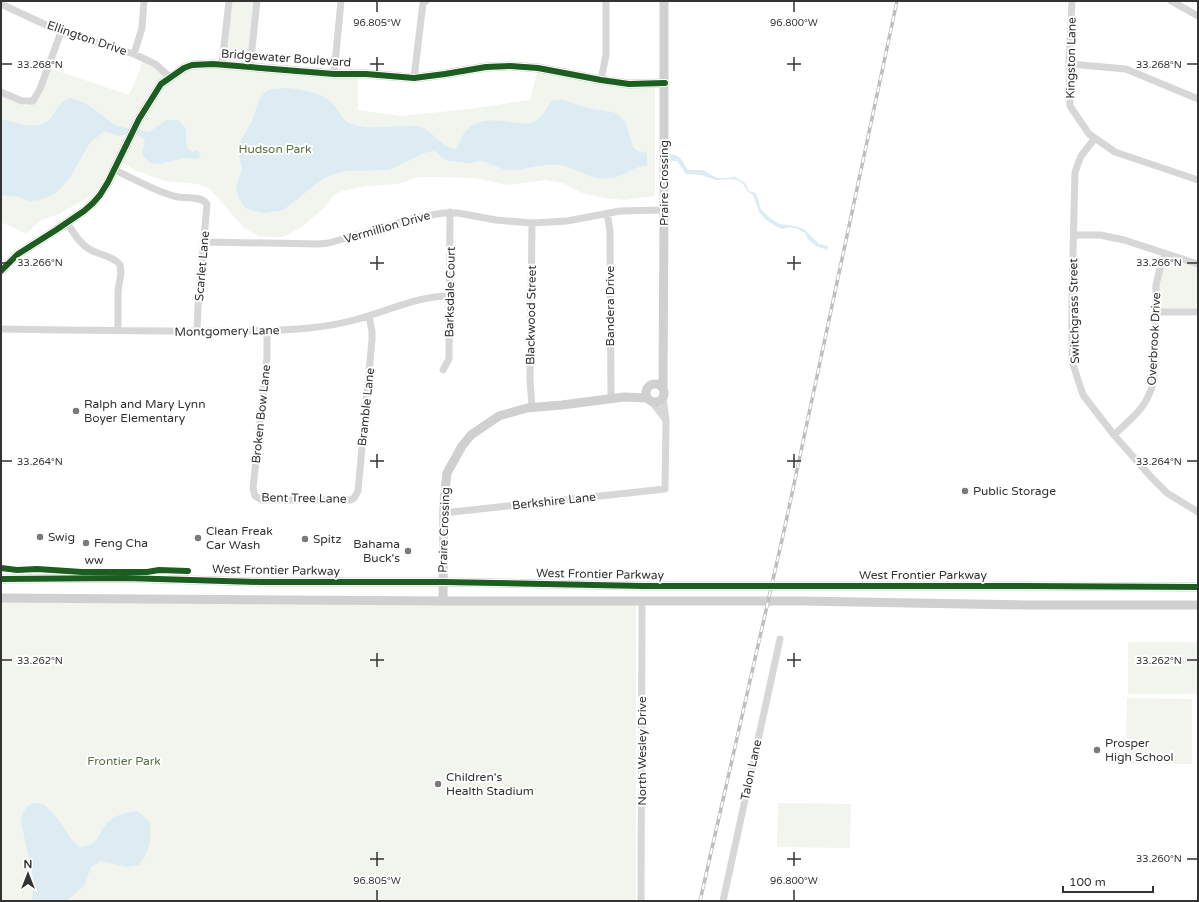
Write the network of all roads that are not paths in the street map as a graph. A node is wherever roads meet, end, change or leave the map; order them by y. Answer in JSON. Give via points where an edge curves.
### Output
{"nodes":[{"id":1,"x":144,"y":1,"type":"edge"},
{"id":2,"x":229,"y":1,"type":"edge"},
{"id":3,"x":257,"y":1,"type":"edge"},
{"id":4,"x":341,"y":1,"type":"edge"},
{"id":5,"x":426,"y":1,"type":"edge"},
{"id":6,"x":606,"y":1,"type":"edge"},
{"id":7,"x":664,"y":1,"type":"edge"},
{"id":8,"x":1072,"y":1,"type":"edge"},
{"id":9,"x":1171,"y":1,"type":"edge"},
{"id":10,"x":1,"y":4,"type":"edge"},
{"id":11,"x":1198,"y":16,"type":"edge"},
{"id":12,"x":61,"y":32,"type":"junction"},
{"id":13,"x":134,"y":54,"type":"junction"},
{"id":14,"x":222,"y":64,"type":"junction"},
{"id":15,"x":1069,"y":64,"type":"junction"},
{"id":16,"x":250,"y":67,"type":"junction"},
{"id":17,"x":334,"y":74,"type":"junction"},
{"id":18,"x":170,"y":77,"type":"junction"},
{"id":19,"x":414,"y":78,"type":"junction"},
{"id":20,"x":601,"y":80,"type":"junction"},
{"id":21,"x":665,"y":83,"type":"junction"},
{"id":22,"x":1,"y":92,"type":"edge"},
{"id":23,"x":1198,"y":99,"type":"edge"},
{"id":24,"x":1095,"y":138,"type":"junction"},
{"id":25,"x":115,"y":170,"type":"junction"},
{"id":26,"x":1198,"y":180,"type":"edge"},
{"id":27,"x":664,"y":210,"type":"junction"},
{"id":28,"x":450,"y":212,"type":"junction"},
{"id":29,"x":607,"y":213,"type":"junction"},
{"id":30,"x":67,"y":223,"type":"junction"},
{"id":31,"x":532,"y":223,"type":"junction"},
{"id":32,"x":1074,"y":235,"type":"junction"},
{"id":33,"x":204,"y":242,"type":"junction"},
{"id":34,"x":1165,"y":254,"type":"junction"},
{"id":35,"x":1198,"y":264,"type":"edge"},
{"id":36,"x":3,"y":266,"type":"edge"},
{"id":37,"x":450,"y":296,"type":"junction"},
{"id":38,"x":1156,"y":312,"type":"junction"},
{"id":39,"x":1198,"y":312,"type":"edge"},
{"id":40,"x":369,"y":316,"type":"junction"},
{"id":41,"x":1,"y":329,"type":"edge"},
{"id":42,"x":118,"y":331,"type":"junction"},
{"id":43,"x":197,"y":331,"type":"junction"},
{"id":44,"x":267,"y":331,"type":"junction"},
{"id":45,"x":443,"y":370,"type":"dead end"},
{"id":46,"x":655,"y":393,"type":"junction"},
{"id":47,"x":611,"y":399,"type":"junction"},
{"id":48,"x":532,"y":408,"type":"junction"},
{"id":49,"x":666,"y":420,"type":"junction"},
{"id":50,"x":1114,"y":435,"type":"junction"},
{"id":51,"x":255,"y":496,"type":"joint"},
{"id":52,"x":354,"y":498,"type":"joint"},
{"id":53,"x":1198,"y":512,"type":"edge"},
{"id":54,"x":444,"y":514,"type":"junction"},
{"id":55,"x":1,"y":579,"type":"edge"},
{"id":56,"x":443,"y":582,"type":"junction"},
{"id":57,"x":1198,"y":587,"type":"edge"},
{"id":58,"x":1,"y":598,"type":"edge"},
{"id":59,"x":645,"y":600,"type":"junction"},
{"id":60,"x":443,"y":601,"type":"junction"},
{"id":61,"x":1198,"y":605,"type":"edge"},
{"id":62,"x":780,"y":639,"type":"dead end"},
{"id":63,"x":641,"y":901,"type":"edge"},
{"id":64,"x":723,"y":901,"type":"edge"}],
"edges":[{"from":1,"to":13,"type":"street","via":[[142,28]]},
{"from":2,"to":14,"type":"street"},
{"from":3,"to":16,"type":"street"},
{"from":4,"to":17,"type":"street"},
{"from":5,"to":19,"type":"street","via":[[422,11]]},
{"from":6,"to":20,"type":"street","via":[[606,55]]},
{"from":7,"to":21,"type":"street","name":"Praire Crossing"},
{"from":8,"to":15,"type":"street","name":"Kingston Lane"},
{"from":9,"to":11,"type":"street"},
{"from":10,"to":12,"type":"street","name":"Ellington Drive"},
{"from":12,"to":13,"type":"street","name":"Ellington Drive"},
{"from":12,"to":22,"type":"street","via":[[33,101],[22,101]]},
{"from":13,"to":18,"type":"street","name":"Ellington Drive","via":[[156,64]]},
{"from":14,"to":16,"type":"street","name":"Bridgewater Boulevard"},
{"from":14,"to":18,"type":"street","name":"Bridgewater Boulevard","via":[[192,65]]},
{"from":15,"to":23,"type":"street","via":[[1126,69]]},
{"from":15,"to":24,"type":"street","name":"Kingston Lane","via":[[1070,106],[1089,134]]},
{"from":16,"to":17,"type":"street","name":"Bridgewater Boulevard"},
{"from":17,"to":19,"type":"street","name":"Bridgewater Boulevard"},
{"from":18,"to":25,"type":"street","name":"Bridgewater Boulevard","via":[[161,84],[139,119]]},
{"from":19,"to":20,"type":"street","name":"Bridgewater Boulevard","via":[[510,66],[538,68]]},
{"from":20,"to":21,"type":"street","name":"Bridgewater Boulevard","via":[[629,84]]},
{"from":21,"to":27,"type":"street","name":"Praire Crossing"},
{"from":24,"to":26,"type":"street","name":"Kingston Lane","via":[[1115,152]]},
{"from":24,"to":32,"type":"street","name":"Switchgrass Street","via":[[1081,156],[1075,172]]},
{"from":25,"to":30,"type":"street","name":"Bridgewater Boulevard","via":[[100,195]]},
{"from":25,"to":33,"type":"street","name":"Scarlet Lane","via":[[167,194],[205,202],[207,208]]},
{"from":27,"to":29,"type":"street","name":"Vermillion Drive"},
{"from":27,"to":46,"type":"street","name":"Praire Crossing","via":[[663,364]]},
{"from":28,"to":31,"type":"street","name":"Vermillion Drive"},
{"from":28,"to":33,"type":"street","name":"Vermillion Drive","via":[[414,218],[324,244]]},
{"from":28,"to":37,"type":"street","name":"Barksdale Court"},
{"from":29,"to":31,"type":"street","name":"Vermillion Drive","via":[[567,222]]},
{"from":29,"to":47,"type":"street","name":"Bandera Drive","via":[[610,231]]},
{"from":30,"to":36,"type":"street","name":"Bridgewater Boulevard"},
{"from":30,"to":42,"type":"street","via":[[78,240],[87,248],[115,260],[120,265]]},
{"from":31,"to":48,"type":"street","name":"Blackwood Street"},
{"from":32,"to":34,"type":"street","via":[[1106,236]]},
{"from":32,"to":50,"type":"street","name":"Switchgrass Street","via":[[1072,361],[1083,395]]},
{"from":33,"to":43,"type":"street","name":"Scarlet Lane"},
{"from":34,"to":35,"type":"street"},
{"from":34,"to":38,"type":"street","name":"Overbrook Drive","via":[[1156,285]]},
{"from":37,"to":40,"type":"street","name":"Montgomery Lane","via":[[424,298]]},
{"from":37,"to":45,"type":"street","name":"Barksdale Court","via":[[449,359]]},
{"from":38,"to":39,"type":"street"},
{"from":38,"to":50,"type":"street","name":"Overbrook Drive","via":[[1154,380],[1151,393],[1142,408]]},
{"from":40,"to":44,"type":"street","name":"Montgomery Lane","via":[[329,326]]},
{"from":40,"to":52,"type":"street","name":"Bramble Lane","via":[[372,340],[358,491]]},
{"from":41,"to":42,"type":"street","name":"Montgomery Lane"},
{"from":42,"to":43,"type":"street","name":"Montgomery Lane"},
{"from":43,"to":44,"type":"street","name":"Montgomery Lane"},
{"from":44,"to":51,"type":"street","name":"Broken Bow Lane","via":[[267,357],[253,488]]},
{"from":46,"to":47,"type":"street","name":"Praire Crossing"},
{"from":46,"to":49,"type":"street"},
{"from":46,"to":49,"type":"street"},
{"from":47,"to":48,"type":"street","name":"Praire Crossing"},
{"from":48,"to":54,"type":"street","name":"Praire Crossing","via":[[499,416],[478,429],[462,446],[447,473]]},
{"from":49,"to":54,"type":"street","name":"Berkshire Lane","via":[[665,489]]},
{"from":50,"to":53,"type":"street","name":"Switchgrass Street","via":[[1167,493]]},
{"from":51,"to":52,"type":"street","name":"Bent Tree Lane","via":[[262,500]]},
{"from":54,"to":56,"type":"street","name":"Praire Crossing"},
{"from":55,"to":56,"type":"street","name":"West Frontier Parkway"},
{"from":56,"to":57,"type":"street","name":"West Frontier Parkway","via":[[649,586]]},
{"from":56,"to":60,"type":"street","name":"Praire Crossing"},
{"from":58,"to":60,"type":"street"},
{"from":59,"to":60,"type":"street"},
{"from":59,"to":61,"type":"street"},
{"from":59,"to":63,"type":"street","name":"North Wesley Drive"},
{"from":62,"to":64,"type":"street","name":"Talon Lane"}]}
